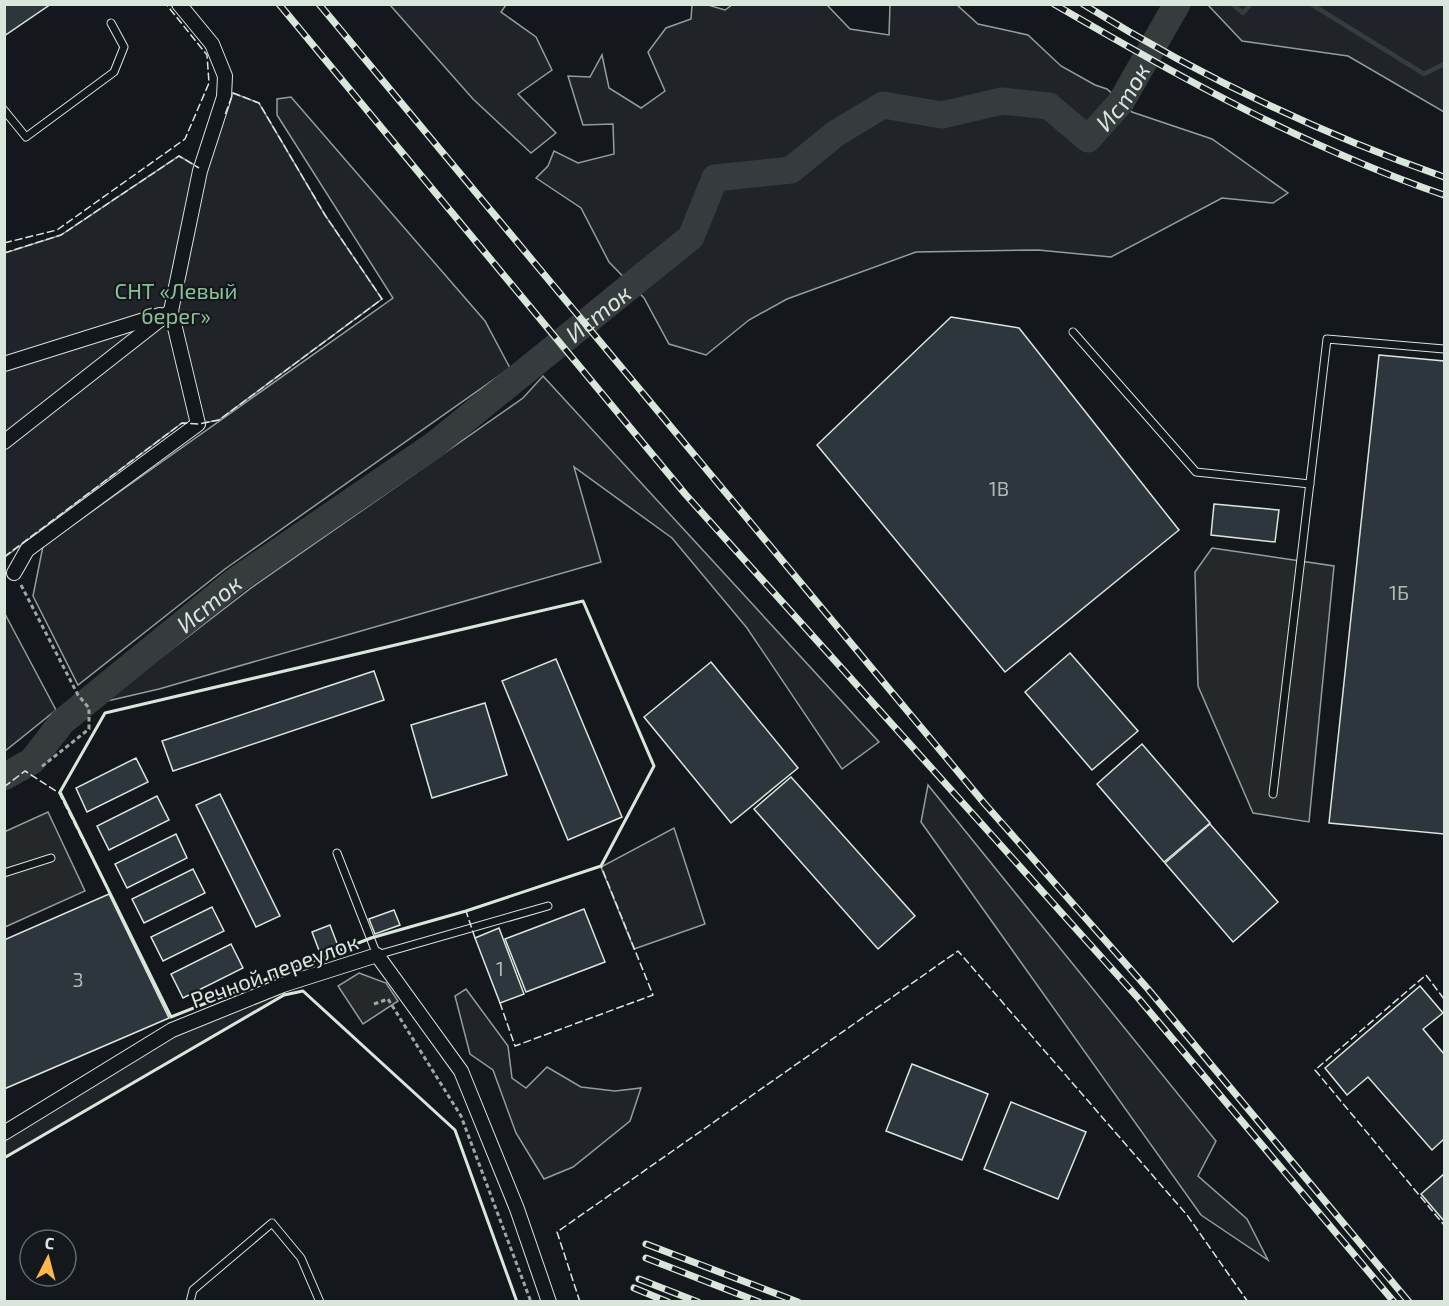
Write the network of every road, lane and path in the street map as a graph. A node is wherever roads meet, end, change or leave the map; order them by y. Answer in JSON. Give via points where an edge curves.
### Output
{"nodes":[{"id":1,"x":178,"y":4,"type":"edge"},
{"id":2,"x":111,"y":23,"type":"dead end"},
{"id":3,"x":4,"y":110,"type":"edge"},
{"id":4,"x":171,"y":311,"type":"junction"},
{"id":5,"x":1073,"y":332,"type":"dead end"},
{"id":6,"x":1444,"y":349,"type":"edge"},
{"id":7,"x":4,"y":364,"type":"edge"},
{"id":8,"x":4,"y":442,"type":"edge"},
{"id":9,"x":1310,"y":484,"type":"junction"},
{"id":10,"x":14,"y":573,"type":"joint"},
{"id":11,"x":40,"y":768,"type":"dead end"},
{"id":12,"x":1273,"y":794,"type":"dead end"},
{"id":13,"x":337,"y":853,"type":"dead end"},
{"id":14,"x":51,"y":858,"type":"dead end"},
{"id":15,"x":4,"y":873,"type":"edge"},
{"id":16,"x":548,"y":906,"type":"dead end"},
{"id":17,"x":378,"y":955,"type":"junction"},
{"id":18,"x":374,"y":1004,"type":"dead end"},
{"id":19,"x":4,"y":1133,"type":"edge"},
{"id":20,"x":190,"y":1302,"type":"edge"},
{"id":21,"x":320,"y":1302,"type":"edge"},
{"id":22,"x":531,"y":1302,"type":"edge"},
{"id":23,"x":549,"y":1302,"type":"edge"}],
"edges":[{"from":1,"to":4,"type":"street","via":[[212,44],[225,76],[224,97],[200,171]]},
{"from":2,"to":3,"type":"lane","via":[[124,47],[114,72],[26,137]]},
{"from":4,"to":7,"type":"street"},
{"from":4,"to":8,"type":"street"},
{"from":4,"to":10,"type":"street","via":[[198,424],[27,550]]},
{"from":5,"to":9,"type":"lane","via":[[1196,472]]},
{"from":6,"to":9,"type":"lane","via":[[1327,339]]},
{"from":9,"to":12,"type":"lane"},
{"from":10,"to":11,"type":"path","via":[[78,695],[89,708],[89,729]]},
{"from":13,"to":17,"type":"lane"},
{"from":14,"to":15,"type":"lane"},
{"from":16,"to":17,"type":"lane"},
{"from":17,"to":19,"type":"street","name":"Речной переулок","via":[[283,985],[172,1030]]},
{"from":17,"to":23,"type":"street","name":"Речной переулок","via":[[461,1071],[517,1209]]},
{"from":18,"to":22,"type":"path","via":[[388,999],[461,1116]]},
{"from":20,"to":21,"type":"lane","via":[[193,1290],[272,1223],[302,1258]]}]}
